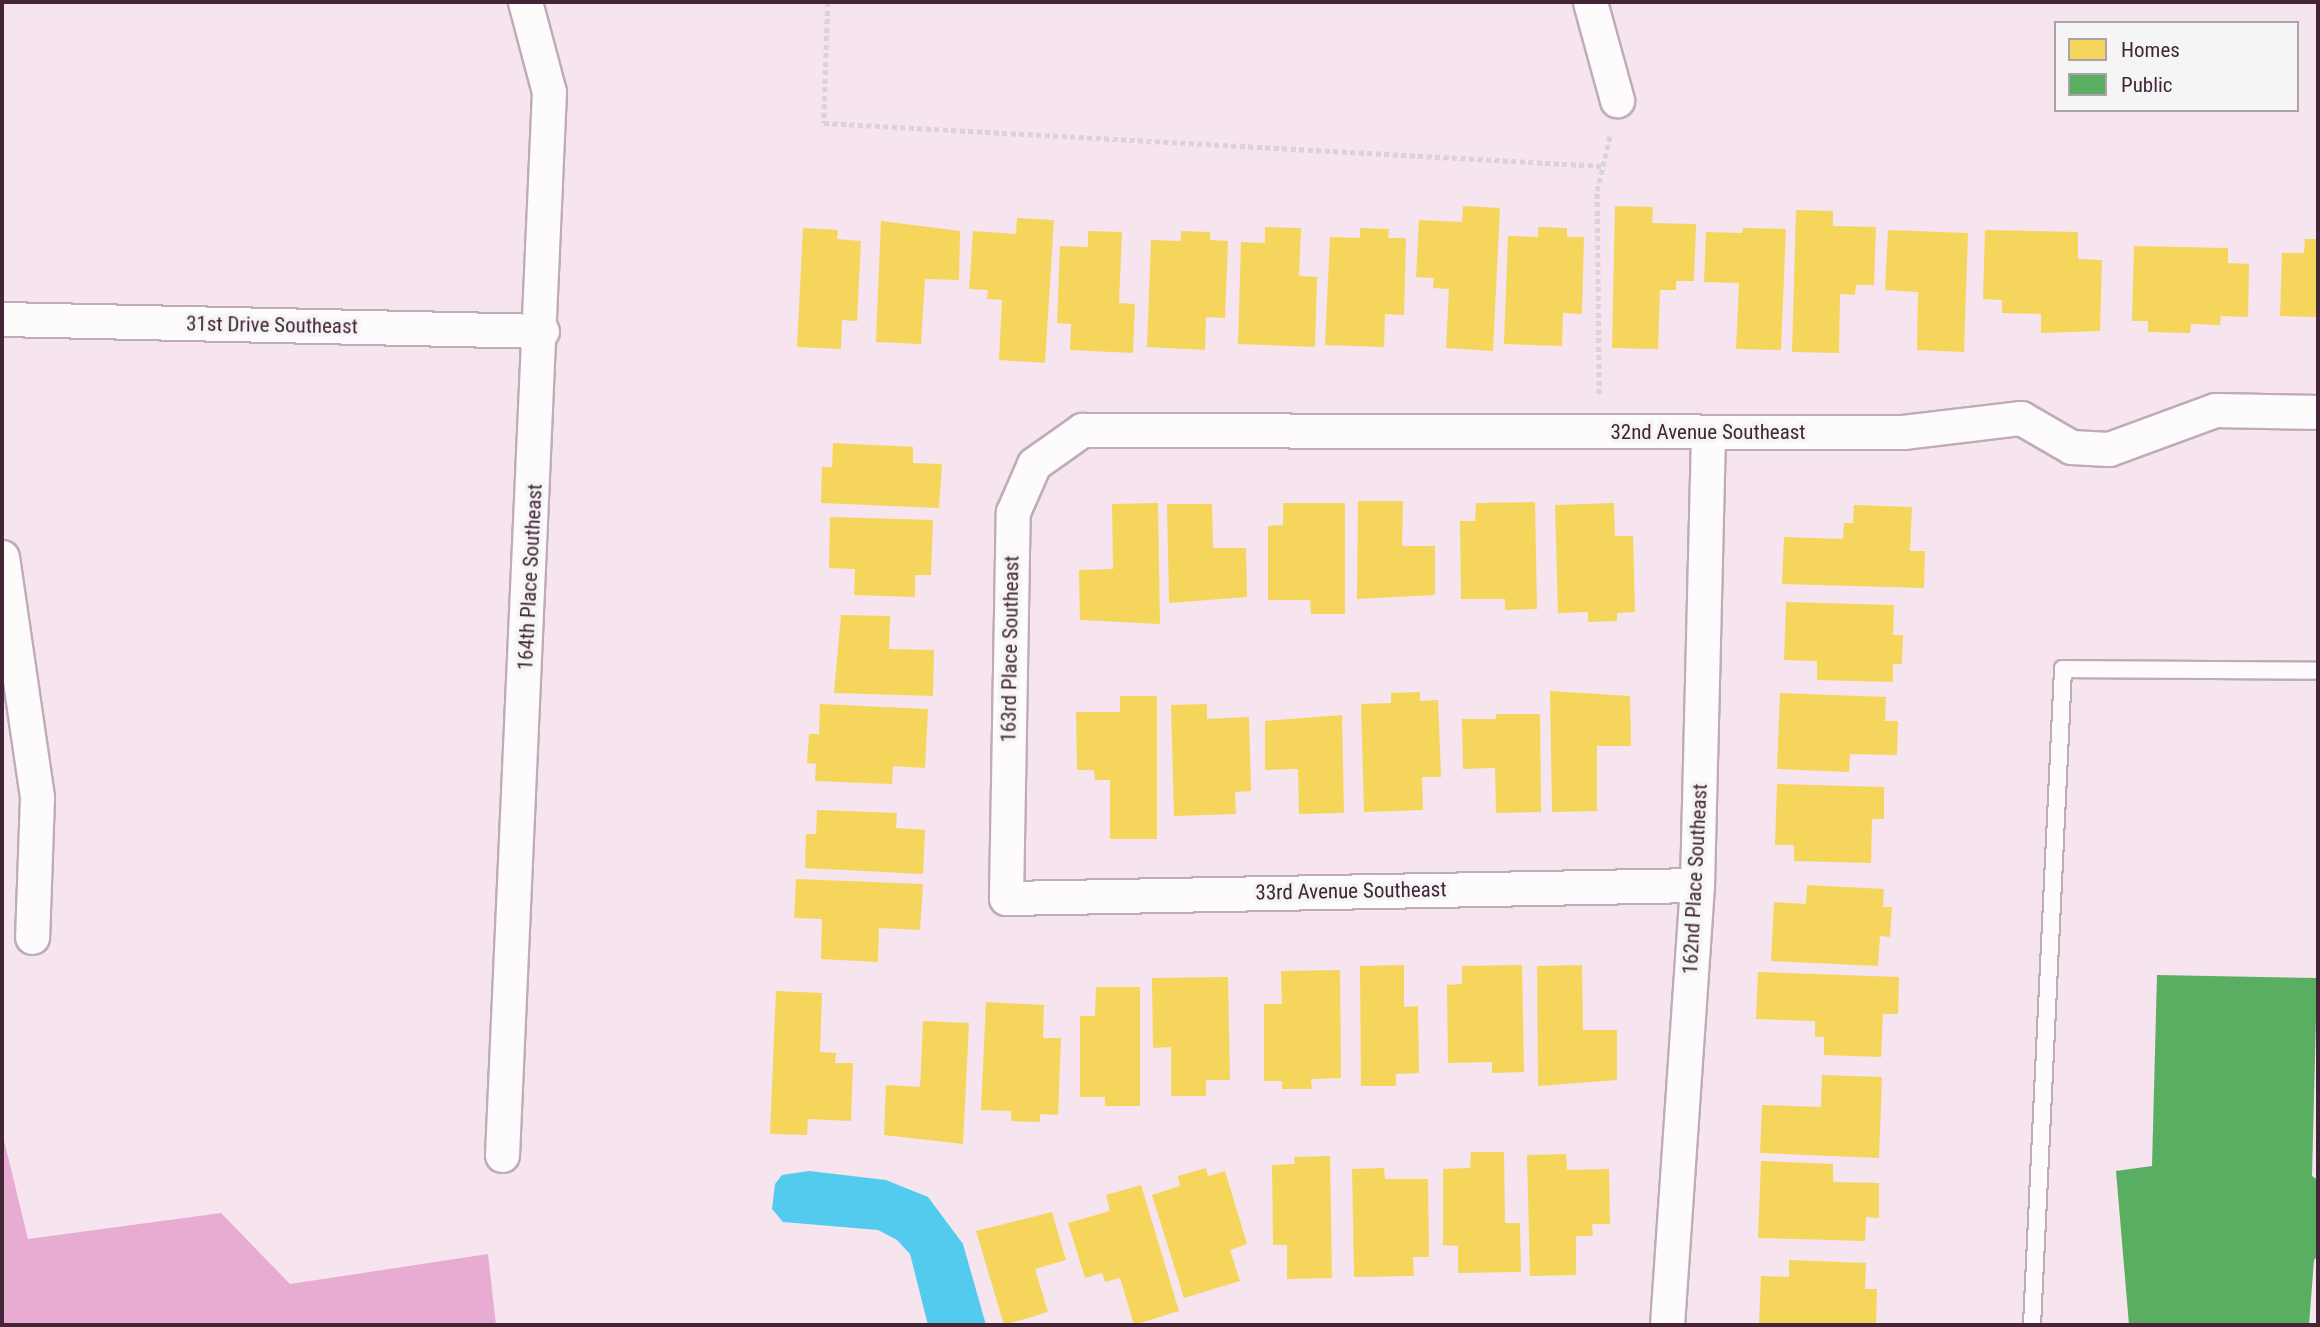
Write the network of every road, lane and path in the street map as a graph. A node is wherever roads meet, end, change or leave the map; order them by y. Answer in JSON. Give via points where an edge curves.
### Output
{"nodes":[{"id":1,"x":525,"y":2,"type":"edge"},
{"id":2,"x":828,"y":2,"type":"edge"},
{"id":3,"x":1590,"y":2,"type":"edge"},
{"id":4,"x":1617,"y":100,"type":"joint"},
{"id":5,"x":1603,"y":166,"type":"junction"},
{"id":6,"x":2,"y":319,"type":"edge"},
{"id":7,"x":542,"y":331,"type":"junction"},
{"id":8,"x":2318,"y":412,"type":"edge"},
{"id":9,"x":1082,"y":430,"type":"joint"},
{"id":10,"x":1599,"y":432,"type":"junction"},
{"id":11,"x":1708,"y":432,"type":"junction"},
{"id":12,"x":2,"y":557,"type":"edge"},
{"id":13,"x":2318,"y":671,"type":"edge"},
{"id":14,"x":1697,"y":885,"type":"junction"},
{"id":15,"x":1006,"y":898,"type":"joint"},
{"id":16,"x":32,"y":937,"type":"dead end"},
{"id":17,"x":502,"y":1155,"type":"dead end"},
{"id":18,"x":1667,"y":1325,"type":"edge"},
{"id":19,"x":2032,"y":1325,"type":"edge"}],
"edges":[{"from":1,"to":7,"type":"street","name":"164th Place Southeast","via":[[549,92]]},
{"from":2,"to":5,"type":"path","via":[[824,123]]},
{"from":3,"to":4,"type":"street"},
{"from":4,"to":5,"type":"path"},
{"from":5,"to":10,"type":"path","via":[[1597,191]]},
{"from":6,"to":7,"type":"street","name":"31st Drive Southeast"},
{"from":7,"to":17,"type":"street","name":"164th Place Southeast"},
{"from":8,"to":11,"type":"street","name":"32nd Avenue Southeast","via":[[2215,410],[2109,449],[2071,447],[2021,418],[1903,432]]},
{"from":9,"to":10,"type":"street","name":"32nd Avenue Southeast"},
{"from":9,"to":15,"type":"street","name":"163rd Place Southeast","via":[[1034,464],[1013,512]]},
{"from":10,"to":11,"type":"street","name":"32nd Avenue Southeast"},
{"from":11,"to":14,"type":"street","name":"162nd Place Southeast"},
{"from":12,"to":16,"type":"street","via":[[37,797]]},
{"from":13,"to":19,"type":"lane","via":[[2063,669]]},
{"from":14,"to":15,"type":"street","name":"33rd Avenue Southeast"},
{"from":14,"to":18,"type":"street","name":"162nd Place Southeast"}]}
